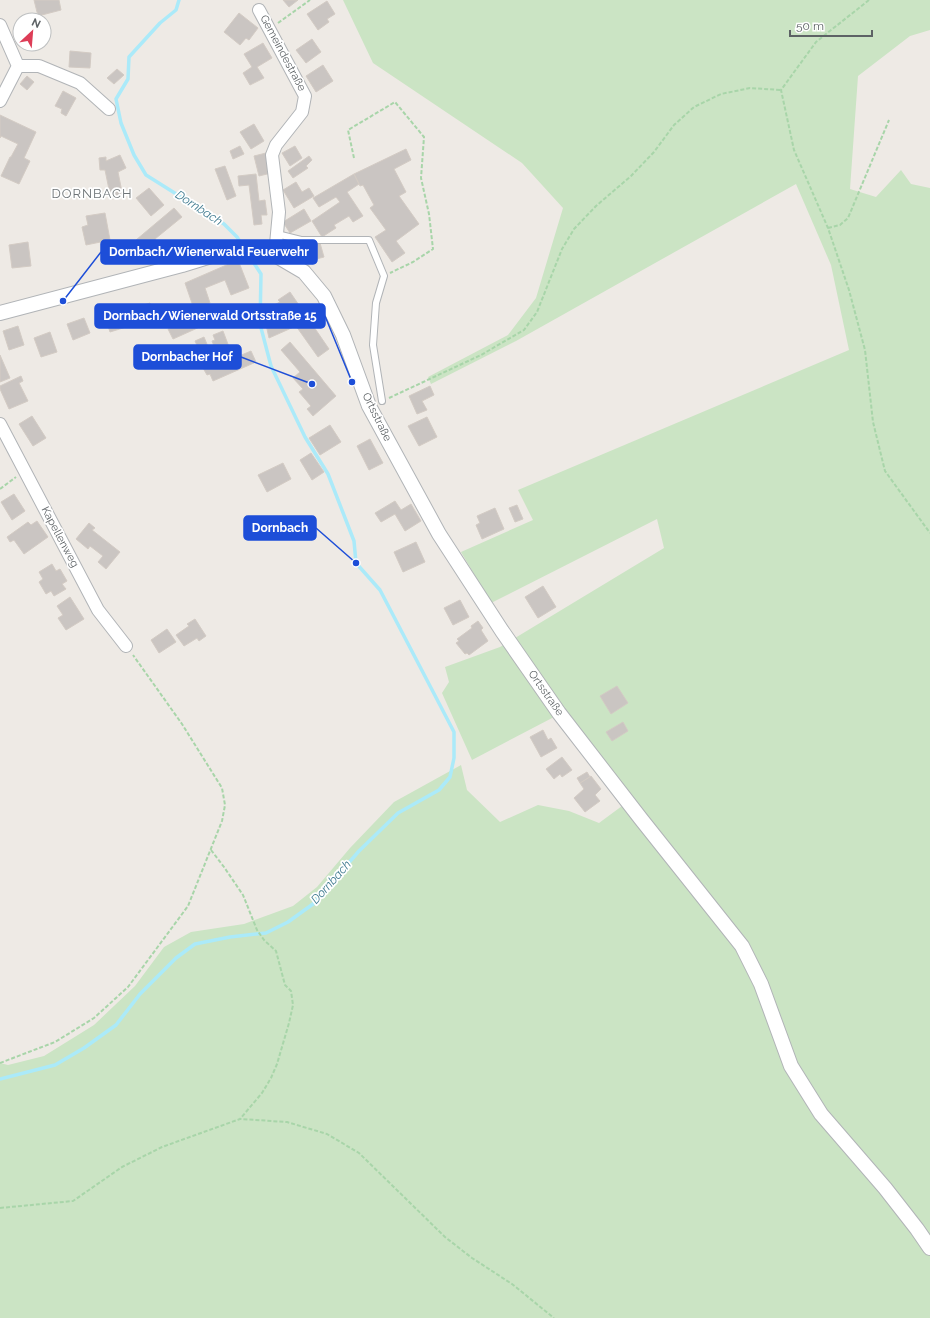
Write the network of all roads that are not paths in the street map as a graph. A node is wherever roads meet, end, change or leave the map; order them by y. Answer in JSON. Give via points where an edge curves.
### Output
{"nodes":[{"id":1,"x":260,"y":10,"type":"dead end"},
{"id":2,"x":0,"y":25,"type":"edge"},
{"id":3,"x":18,"y":66,"type":"junction"},
{"id":4,"x":0,"y":102,"type":"edge"},
{"id":5,"x":110,"y":109,"type":"dead end"},
{"id":6,"x":277,"y":234,"type":"junction"},
{"id":7,"x":275,"y":255,"type":"junction"},
{"id":8,"x":0,"y":313,"type":"edge"},
{"id":9,"x":382,"y":401,"type":"road end"},
{"id":10,"x":0,"y":424,"type":"edge"},
{"id":11,"x":126,"y":646,"type":"road end"},
{"id":12,"x":930,"y":1248,"type":"edge"}],
"edges":[{"from":1,"to":6,"type":"street","name":"Gemeindestraße","via":[[305,96],[302,112],[276,145],[272,155],[279,212]]},
{"from":2,"to":3,"type":"street"},
{"from":3,"to":4,"type":"street"},
{"from":3,"to":5,"type":"street","via":[[39,66],[80,83]]},
{"from":6,"to":7,"type":"street","name":"Gemeindestraße"},
{"from":6,"to":9,"type":"lane","via":[[301,240],[369,240],[384,276],[376,303],[374,345]]},
{"from":7,"to":8,"type":"street","name":"Ortsstraße","via":[[245,248],[224,252]]},
{"from":7,"to":12,"type":"street","name":"Ortsstraße","via":[[304,272],[324,296],[343,335],[370,406],[439,534],[559,713],[742,946],[761,984],[791,1066],[821,1114],[885,1188]]},
{"from":10,"to":11,"type":"street","name":"Kapellenweg","via":[[98,610]]}]}
